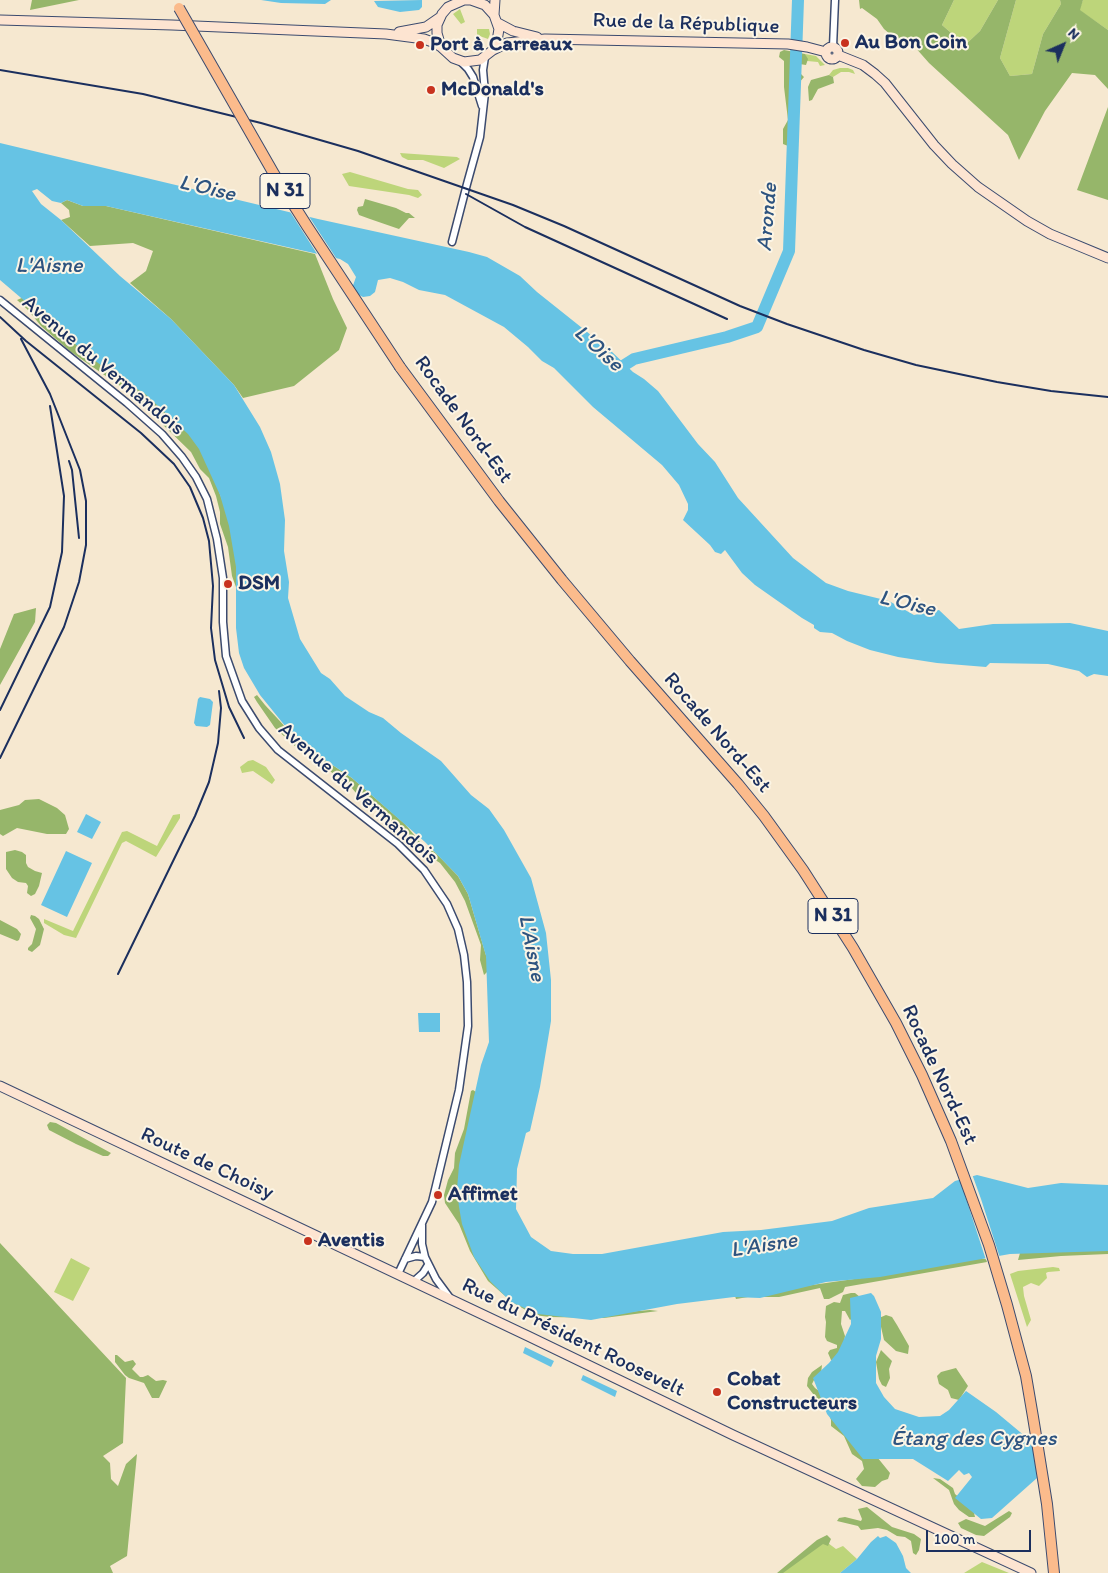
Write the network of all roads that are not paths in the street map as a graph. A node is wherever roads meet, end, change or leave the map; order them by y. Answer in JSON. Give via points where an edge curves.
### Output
{"nodes":[{"id":1,"x":442,"y":0,"type":"edge"},
{"id":2,"x":464,"y":0,"type":"edge"},
{"id":3,"x":472,"y":0,"type":"edge"},
{"id":4,"x":495,"y":0,"type":"edge"},
{"id":5,"x":836,"y":0,"type":"edge"},
{"id":6,"x":177,"y":4,"type":"edge"},
{"id":7,"x":441,"y":16,"type":"junction"},
{"id":8,"x":496,"y":19,"type":"junction"},
{"id":9,"x":0,"y":20,"type":"edge"},
{"id":10,"x":386,"y":34,"type":"junction"},
{"id":11,"x":545,"y":39,"type":"junction"},
{"id":12,"x":441,"y":47,"type":"junction"},
{"id":13,"x":493,"y":50,"type":"junction"},
{"id":14,"x":832,"y":51,"type":"junction"},
{"id":15,"x":485,"y":57,"type":"junction"},
{"id":16,"x":461,"y":62,"type":"junction"},
{"id":17,"x":483,"y":112,"type":"junction"},
{"id":18,"x":452,"y":242,"type":"dead end"},
{"id":19,"x":1108,"y":258,"type":"edge"},
{"id":20,"x":0,"y":300,"type":"edge"},
{"id":21,"x":0,"y":1086,"type":"edge"},
{"id":22,"x":422,"y":1222,"type":"junction"},
{"id":23,"x":425,"y":1257,"type":"junction"},
{"id":24,"x":405,"y":1259,"type":"junction"},
{"id":25,"x":428,"y":1265,"type":"junction"},
{"id":26,"x":398,"y":1274,"type":"junction"},
{"id":27,"x":414,"y":1282,"type":"junction"},
{"id":28,"x":451,"y":1299,"type":"junction"},
{"id":29,"x":1031,"y":1573,"type":"edge"},
{"id":30,"x":1054,"y":1573,"type":"edge"}],
"edges":[{"from":1,"to":7,"type":"main road"},
{"from":2,"to":3,"type":"main road"},
{"from":2,"to":7,"type":"main road","via":[[448,7]]},
{"from":3,"to":8,"type":"main road","via":[[485,6]]},
{"from":4,"to":8,"type":"main road"},
{"from":5,"to":14,"type":"street"},
{"from":6,"to":30,"type":"main road","name":"Rocade Nord-Est","number":"N 31","bridge":true,"via":[[288,196],[400,367],[562,580],[764,816],[803,870],[874,983],[944,1125],[989,1245],[1026,1376]]},
{"from":7,"to":10,"type":"main road","via":[[426,27]]},
{"from":7,"to":12,"type":"main road","via":[[437,33]]},
{"from":8,"to":11,"type":"main road","name":"Rue de la République","via":[[513,31]]},
{"from":8,"to":13,"type":"main road","via":[[499,35]]},
{"from":9,"to":10,"type":"main road"},
{"from":10,"to":12,"type":"main road","via":[[424,39]]},
{"from":11,"to":13,"type":"main road","name":"Rue de la République","via":[[507,43]]},
{"from":11,"to":14,"type":"main road","name":"Rue de la République","via":[[788,44]]},
{"from":12,"to":16,"type":"main road"},
{"from":13,"to":15,"type":"main road"},
{"from":14,"to":19,"type":"main road","name":"Rue de la République","via":[[863,65],[885,83],[934,144],[978,187],[1050,234]]},
{"from":15,"to":16,"type":"main road"},
{"from":15,"to":17,"type":"street"},
{"from":16,"to":17,"type":"street","via":[[473,77]]},
{"from":17,"to":18,"type":"street","via":[[480,137]]},
{"from":20,"to":22,"type":"street","name":"Avenue du Vermandois","via":[[127,403],[182,457],[207,499],[217,539],[223,578],[226,656],[242,701],[278,750],[410,855],[447,904],[458,929],[464,955],[468,1026],[459,1090],[432,1202]]},
{"from":21,"to":26,"type":"main road","name":"Route de Choisy"},
{"from":22,"to":23,"type":"street"},
{"from":22,"to":24,"type":"street","name":"Avenue du Vermandois"},
{"from":23,"to":24,"type":"street"},
{"from":23,"to":25,"type":"street"},
{"from":24,"to":26,"type":"street","name":"Avenue du Vermandois"},
{"from":25,"to":27,"type":"street"},
{"from":25,"to":28,"type":"street"},
{"from":26,"to":27,"type":"main road","name":"Rue du Président Roosevelt"},
{"from":27,"to":28,"type":"main road","name":"Rue du Président Roosevelt"},
{"from":28,"to":29,"type":"main road","name":"Rue du Président Roosevelt","via":[[733,1435]]}]}
